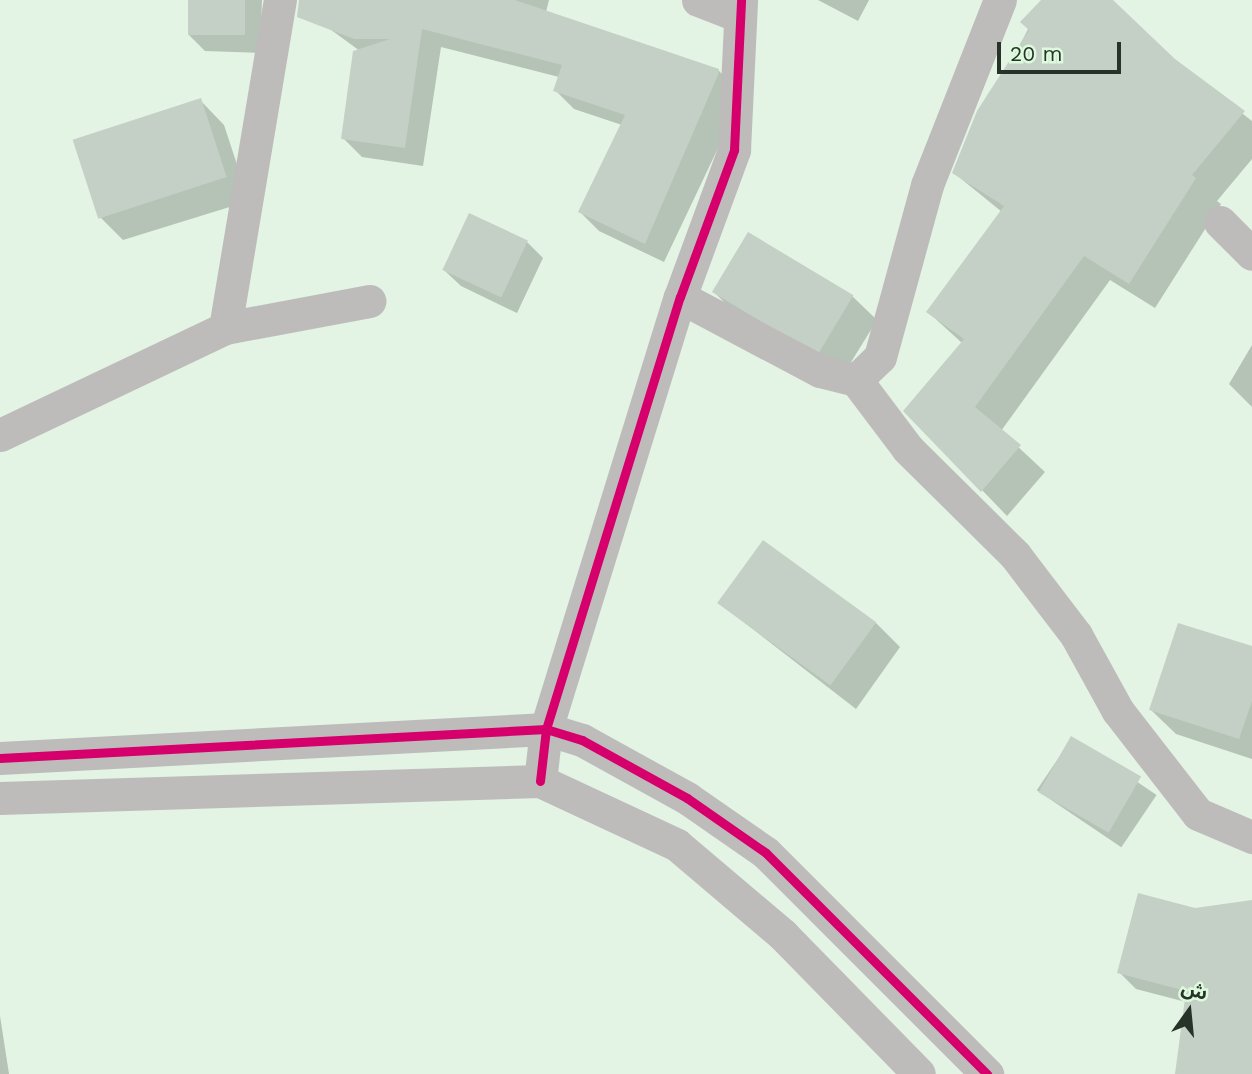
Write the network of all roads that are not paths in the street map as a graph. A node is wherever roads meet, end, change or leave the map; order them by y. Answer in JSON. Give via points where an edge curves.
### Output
{"nodes":[{"id":1,"x":280,"y":0,"type":"edge"},
{"id":2,"x":698,"y":0,"type":"edge"},
{"id":3,"x":1000,"y":0,"type":"edge"},
{"id":4,"x":740,"y":8,"type":"edge"},
{"id":5,"x":1220,"y":222,"type":"dead end"},
{"id":6,"x":1252,"y":254,"type":"edge"},
{"id":7,"x":680,"y":297,"type":"junction"},
{"id":8,"x":369,"y":301,"type":"dead end"},
{"id":9,"x":225,"y":328,"type":"junction"},
{"id":10,"x":856,"y":380,"type":"junction"},
{"id":11,"x":0,"y":435,"type":"edge"},
{"id":12,"x":546,"y":729,"type":"junction"},
{"id":13,"x":0,"y":758,"type":"edge"},
{"id":14,"x":540,"y":781,"type":"junction"},
{"id":15,"x":0,"y":798,"type":"edge"},
{"id":16,"x":1252,"y":837,"type":"edge"},
{"id":17,"x":919,"y":1074,"type":"edge"},
{"id":18,"x":987,"y":1074,"type":"edge"}],
"edges":[{"from":1,"to":9,"type":"street"},
{"from":2,"to":4,"type":"street"},
{"from":3,"to":10,"type":"street","via":[[927,185],[880,357]]},
{"from":4,"to":7,"type":"street","via":[[734,150]]},
{"from":5,"to":6,"type":"street"},
{"from":7,"to":10,"type":"street","via":[[820,371]]},
{"from":7,"to":12,"type":"street"},
{"from":8,"to":9,"type":"street"},
{"from":9,"to":11,"type":"street"},
{"from":10,"to":16,"type":"street","via":[[908,449],[1015,555],[1076,635],[1118,711],[1198,814]]},
{"from":12,"to":13,"type":"street"},
{"from":12,"to":14,"type":"street"},
{"from":12,"to":18,"type":"street","via":[[582,740],[687,797],[766,853]]},
{"from":14,"to":15,"type":"street"},
{"from":14,"to":17,"type":"street","via":[[677,845],[783,934]]}]}
